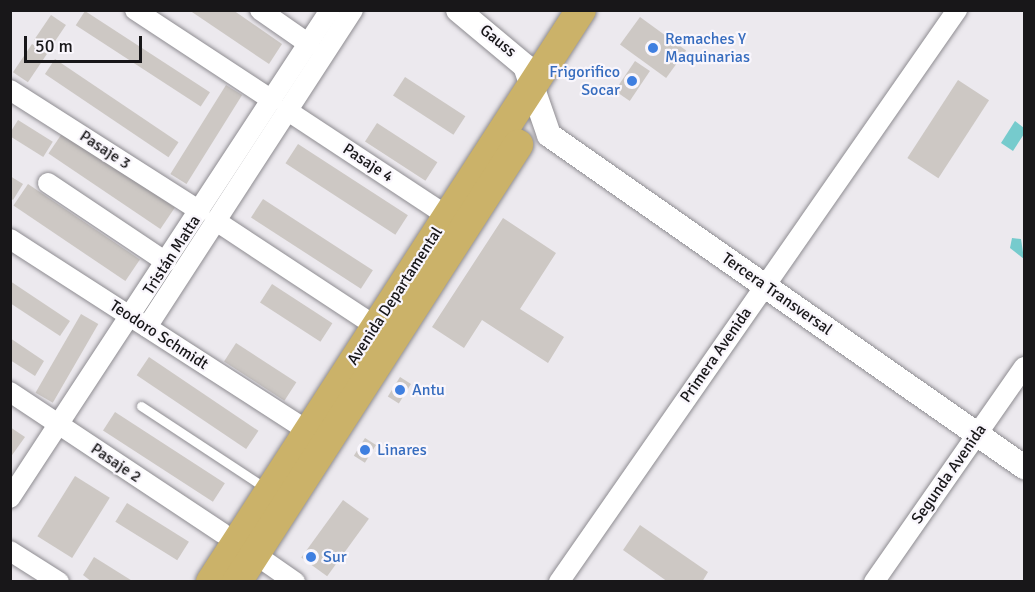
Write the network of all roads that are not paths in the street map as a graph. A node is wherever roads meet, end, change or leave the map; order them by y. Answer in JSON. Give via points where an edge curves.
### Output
{"nodes":[{"id":1,"x":135,"y":10,"type":"edge"},
{"id":2,"x":260,"y":10,"type":"edge"},
{"id":3,"x":330,"y":10,"type":"edge"},
{"id":4,"x":353,"y":10,"type":"edge"},
{"id":5,"x":458,"y":10,"type":"edge"},
{"id":6,"x":580,"y":10,"type":"edge"},
{"id":7,"x":602,"y":10,"type":"edge"},
{"id":8,"x":957,"y":10,"type":"edge"},
{"id":9,"x":309,"y":44,"type":"junction"},
{"id":10,"x":10,"y":90,"type":"edge"},
{"id":11,"x":537,"y":99,"type":"junction"},
{"id":12,"x":280,"y":106,"type":"junction"},
{"id":13,"x":48,"y":183,"type":"dead end"},
{"id":14,"x":208,"y":216,"type":"junction"},
{"id":15,"x":447,"y":216,"type":"junction"},
{"id":16,"x":10,"y":239,"type":"edge"},
{"id":17,"x":166,"y":262,"type":"junction"},
{"id":18,"x":765,"y":286,"type":"junction"},
{"id":19,"x":130,"y":316,"type":"junction"},
{"id":20,"x":363,"y":318,"type":"dead end"},
{"id":21,"x":147,"y":327,"type":"junction"},
{"id":22,"x":1024,"y":367,"type":"edge"},
{"id":23,"x":10,"y":393,"type":"edge"},
{"id":24,"x":141,"y":406,"type":"dead end"},
{"id":25,"x":57,"y":424,"type":"junction"},
{"id":26,"x":308,"y":431,"type":"junction"},
{"id":27,"x":977,"y":434,"type":"junction"},
{"id":28,"x":1024,"y":467,"type":"edge"},
{"id":29,"x":270,"y":490,"type":"junction"},
{"id":30,"x":10,"y":498,"type":"edge"},
{"id":31,"x":238,"y":543,"type":"junction"},
{"id":32,"x":10,"y":550,"type":"edge"},
{"id":33,"x":59,"y":582,"type":"edge"},
{"id":34,"x":211,"y":582,"type":"edge"},
{"id":35,"x":237,"y":582,"type":"edge"},
{"id":36,"x":295,"y":582,"type":"edge"},
{"id":37,"x":559,"y":582,"type":"edge"},
{"id":38,"x":874,"y":582,"type":"edge"}],
"edges":[{"from":1,"to":12,"type":"street","name":"Pasaje 4"},
{"from":2,"to":9,"type":"street"},
{"from":3,"to":9,"type":"street","name":"Tristán Matta"},
{"from":4,"to":12,"type":"street","name":"Tristán Matta"},
{"from":5,"to":11,"type":"street","name":"Gauss","via":[[517,56]]},
{"from":6,"to":11,"type":"main road","name":"Avenida Departamental"},
{"from":7,"to":11,"type":"main road","name":"Avenida Departamental"},
{"from":8,"to":18,"type":"street","name":"Primera Avenida"},
{"from":9,"to":12,"type":"street","name":"Tristán Matta"},
{"from":10,"to":14,"type":"street","name":"Pasaje 3"},
{"from":11,"to":15,"type":"main road","name":"Avenida Departamental"},
{"from":11,"to":18,"type":"street","name":"Tercera Transversal","via":[[549,135]]},
{"from":11,"to":31,"type":"main road","name":"Avenida Departamental"},
{"from":12,"to":14,"type":"street","name":"Tristán Matta"},
{"from":12,"to":15,"type":"street","name":"Pasaje 4"},
{"from":13,"to":17,"type":"street"},
{"from":14,"to":17,"type":"street","name":"Tristán Matta"},
{"from":14,"to":20,"type":"street","name":"Pasaje 3"},
{"from":14,"to":21,"type":"street","name":"Tristán Matta"},
{"from":15,"to":26,"type":"main road","name":"Avenida Departamental"},
{"from":16,"to":19,"type":"street","name":"Teodoro Schmidt"},
{"from":17,"to":19,"type":"street","name":"Tristán Matta"},
{"from":18,"to":27,"type":"street","name":"Tercera Transversal"},
{"from":18,"to":37,"type":"street","name":"Primera Avenida"},
{"from":19,"to":21,"type":"street","name":"Teodoro Schmidt"},
{"from":19,"to":25,"type":"street","name":"Tristán Matta"},
{"from":21,"to":26,"type":"street","name":"Teodoro Schmidt"},
{"from":22,"to":27,"type":"street","name":"Segunda Avenida"},
{"from":23,"to":25,"type":"street","name":"Pasaje 2"},
{"from":24,"to":29,"type":"lane"},
{"from":25,"to":30,"type":"street","name":"Tristán Matta"},
{"from":25,"to":31,"type":"street","name":"Pasaje 2"},
{"from":26,"to":29,"type":"main road","name":"Avenida Departamental"},
{"from":27,"to":28,"type":"street","name":"Tercera Transversal"},
{"from":27,"to":38,"type":"street","name":"Segunda Avenida"},
{"from":29,"to":31,"type":"main road","name":"Avenida Departamental"},
{"from":31,"to":34,"type":"main road","name":"Avenida Departamental"},
{"from":31,"to":35,"type":"main road","name":"Avenida Departamental"},
{"from":31,"to":36,"type":"street","name":"Pasaje 2"},
{"from":32,"to":33,"type":"street"}]}
